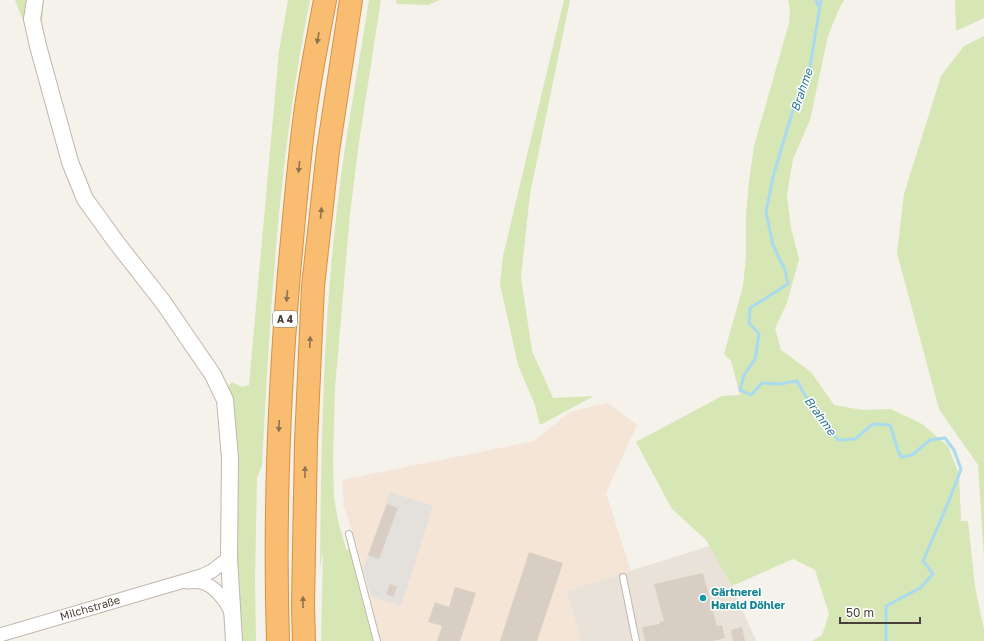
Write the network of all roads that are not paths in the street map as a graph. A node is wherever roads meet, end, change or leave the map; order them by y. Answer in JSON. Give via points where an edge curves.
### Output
{"nodes":[{"id":1,"x":35,"y":0,"type":"edge"},
{"id":2,"x":325,"y":0,"type":"edge"},
{"id":3,"x":351,"y":0,"type":"edge"},
{"id":4,"x":349,"y":534,"type":"dead end"},
{"id":5,"x":229,"y":558,"type":"junction"},
{"id":6,"x":623,"y":577,"type":"dead end"},
{"id":7,"x":179,"y":582,"type":"junction"},
{"id":8,"x":232,"y":614,"type":"junction"},
{"id":9,"x":0,"y":635,"type":"edge"},
{"id":10,"x":234,"y":641,"type":"edge"},
{"id":11,"x":278,"y":641,"type":"edge"},
{"id":12,"x":304,"y":641,"type":"edge"},
{"id":13,"x":377,"y":641,"type":"edge"},
{"id":14,"x":636,"y":641,"type":"edge"}],
"edges":[{"from":1,"to":5,"type":"street","via":[[32,20],[38,46],[70,162],[86,198],[116,242],[163,302],[213,375],[225,400],[230,458]]},
{"from":2,"to":11,"type":"highway","number":"A 4","one_way":true,"via":[[305,114],[284,331],[276,524]]},
{"from":12,"to":3,"type":"highway","number":"A 4","one_way":true,"via":[[306,442],[313,286],[328,151]]},
{"from":4,"to":13,"type":"lane"},
{"from":5,"to":7,"type":"street","name":"Milchstraße","via":[[212,571]]},
{"from":5,"to":8,"type":"street"},
{"from":6,"to":14,"type":"lane"},
{"from":7,"to":8,"type":"street","name":"Milchstraße","via":[[200,582],[213,589],[226,601]]},
{"from":7,"to":9,"type":"street","name":"Milchstraße"},
{"from":8,"to":10,"type":"street"}]}
